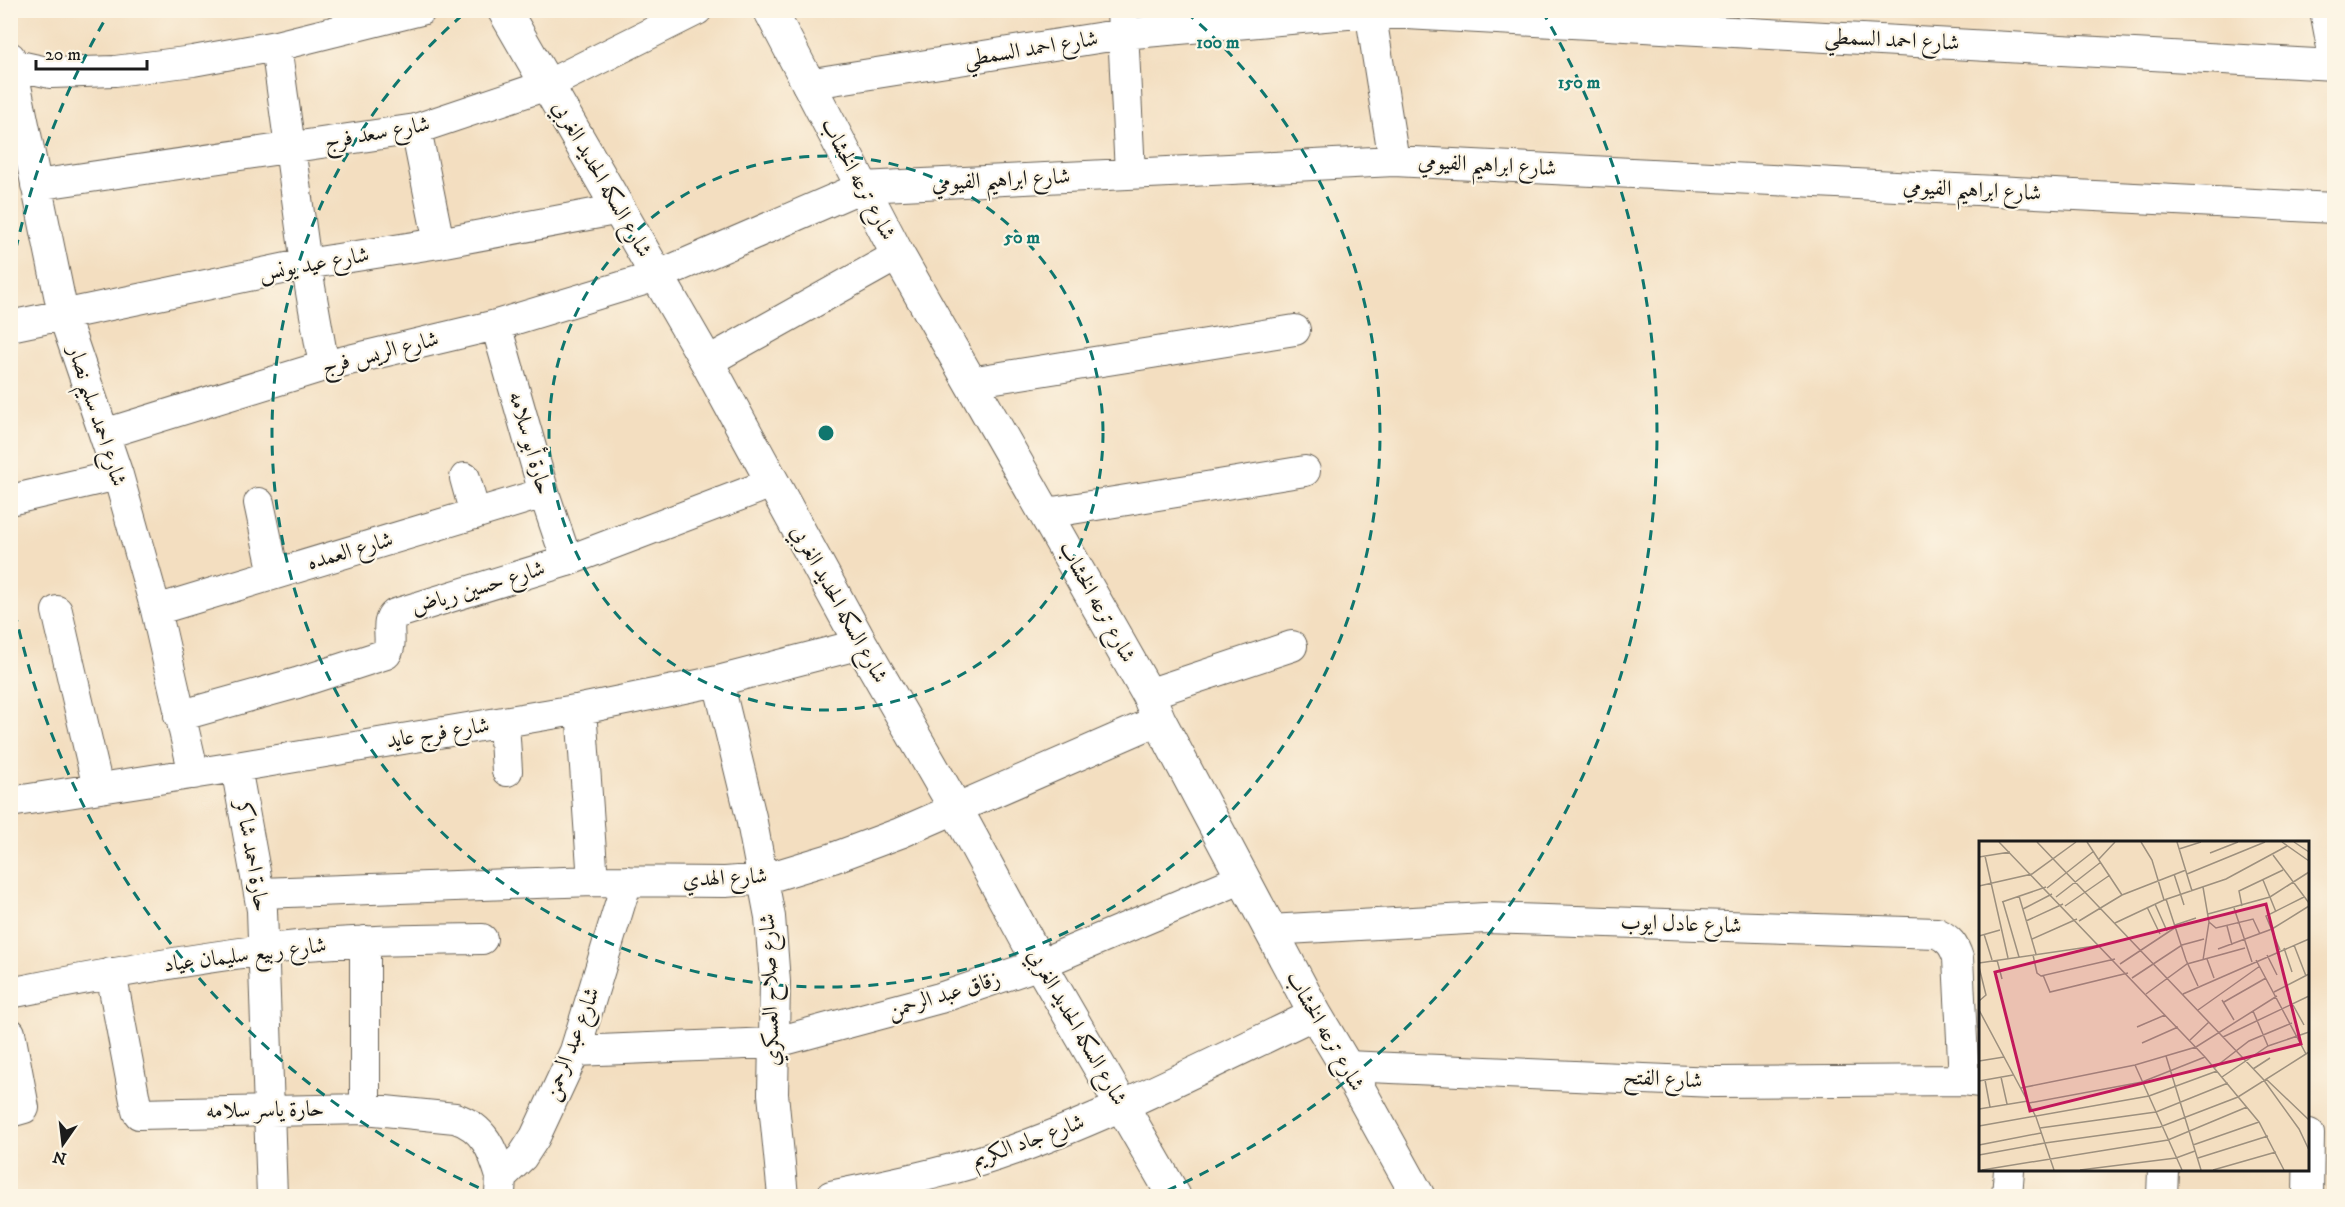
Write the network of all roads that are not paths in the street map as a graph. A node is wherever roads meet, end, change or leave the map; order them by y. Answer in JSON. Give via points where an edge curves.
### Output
{"nodes":[{"id":1,"x":421,"y":10,"type":"edge"},
{"id":2,"x":504,"y":10,"type":"edge"},
{"id":3,"x":697,"y":10,"type":"edge"},
{"id":4,"x":770,"y":10,"type":"edge"},
{"id":5,"x":2325,"y":10,"type":"edge"},
{"id":6,"x":1370,"y":11,"type":"edge"},
{"id":7,"x":1123,"y":22,"type":"edge"},
{"id":8,"x":276,"y":46,"type":"junction"},
{"id":9,"x":2334,"y":58,"type":"edge"},
{"id":10,"x":11,"y":62,"type":"edge"},
{"id":11,"x":2334,"y":65,"type":"edge"},
{"id":12,"x":807,"y":84,"type":"junction"},
{"id":13,"x":548,"y":85,"type":"junction"},
{"id":14,"x":416,"y":129,"type":"junction"},
{"id":15,"x":290,"y":147,"type":"junction"},
{"id":16,"x":1394,"y":161,"type":"junction"},
{"id":17,"x":1130,"y":173,"type":"junction"},
{"id":18,"x":36,"y":185,"type":"junction"},
{"id":19,"x":862,"y":188,"type":"junction"},
{"id":20,"x":2334,"y":208,"type":"edge"},
{"id":21,"x":620,"y":209,"type":"junction"},
{"id":22,"x":439,"y":243,"type":"junction"},
{"id":23,"x":898,"y":255,"type":"junction"},
{"id":24,"x":306,"y":264,"type":"junction"},
{"id":25,"x":657,"y":276,"type":"junction"},
{"id":26,"x":63,"y":314,"type":"junction"},
{"id":27,"x":496,"y":325,"type":"junction"},
{"id":28,"x":10,"y":326,"type":"edge"},
{"id":29,"x":1295,"y":330,"type":"dead end"},
{"id":30,"x":707,"y":362,"type":"junction"},
{"id":31,"x":324,"y":366,"type":"junction"},
{"id":32,"x":970,"y":382,"type":"junction"},
{"id":33,"x":104,"y":434,"type":"junction"},
{"id":34,"x":1305,"y":471,"type":"dead end"},
{"id":35,"x":118,"y":475,"type":"junction"},
{"id":36,"x":465,"y":478,"type":"dead end"},
{"id":37,"x":772,"y":483,"type":"junction"},
{"id":38,"x":544,"y":493,"type":"junction"},
{"id":39,"x":10,"y":500,"type":"edge"},
{"id":40,"x":259,"y":503,"type":"dead end"},
{"id":41,"x":1047,"y":513,"type":"junction"},
{"id":42,"x":475,"y":514,"type":"junction"},
{"id":43,"x":567,"y":561,"type":"junction"},
{"id":44,"x":274,"y":574,"type":"junction"},
{"id":45,"x":156,"y":610,"type":"junction"},
{"id":46,"x":57,"y":611,"type":"dead end"},
{"id":47,"x":861,"y":644,"type":"junction"},
{"id":48,"x":1292,"y":646,"type":"dead end"},
{"id":49,"x":718,"y":681,"type":"junction"},
{"id":50,"x":1153,"y":707,"type":"junction"},
{"id":51,"x":581,"y":709,"type":"junction"},
{"id":52,"x":179,"y":716,"type":"junction"},
{"id":53,"x":504,"y":723,"type":"junction"},
{"id":54,"x":236,"y":767,"type":"junction"},
{"id":55,"x":507,"y":771,"type":"dead end"},
{"id":56,"x":194,"y":774,"type":"junction"},
{"id":57,"x":98,"y":788,"type":"junction"},
{"id":58,"x":10,"y":802,"type":"edge"},
{"id":59,"x":956,"y":809,"type":"junction"},
{"id":60,"x":1243,"y":878,"type":"junction"},
{"id":61,"x":764,"y":879,"type":"junction"},
{"id":62,"x":593,"y":881,"type":"junction"},
{"id":63,"x":627,"y":881,"type":"junction"},
{"id":64,"x":261,"y":894,"type":"junction"},
{"id":65,"x":1269,"y":930,"type":"junction"},
{"id":66,"x":482,"y":939,"type":"dead end"},
{"id":67,"x":365,"y":941,"type":"junction"},
{"id":68,"x":265,"y":950,"type":"junction"},
{"id":69,"x":1040,"y":964,"type":"junction"},
{"id":70,"x":111,"y":973,"type":"junction"},
{"id":71,"x":10,"y":993,"type":"edge"},
{"id":72,"x":1315,"y":1014,"type":"junction"},
{"id":73,"x":10,"y":1033,"type":"edge"},
{"id":74,"x":773,"y":1043,"type":"junction"},
{"id":75,"x":575,"y":1051,"type":"junction"},
{"id":76,"x":1346,"y":1066,"type":"junction"},
{"id":77,"x":1972,"y":1081,"type":"edge"},
{"id":78,"x":1121,"y":1106,"type":"junction"},
{"id":79,"x":268,"y":1109,"type":"junction"},
{"id":80,"x":364,"y":1109,"type":"junction"},
{"id":81,"x":17,"y":1110,"type":"edge"},
{"id":82,"x":2009,"y":1171,"type":"edge"},
{"id":83,"x":2163,"y":1171,"type":"edge"},
{"id":84,"x":2308,"y":1171,"type":"edge"},
{"id":85,"x":930,"y":1186,"type":"edge"},
{"id":86,"x":500,"y":1187,"type":"edge"},
{"id":87,"x":863,"y":1193,"type":"edge"},
{"id":88,"x":272,"y":1197,"type":"edge"},
{"id":89,"x":783,"y":1197,"type":"edge"},
{"id":90,"x":831,"y":1197,"type":"edge"},
{"id":91,"x":1174,"y":1197,"type":"edge"},
{"id":92,"x":1418,"y":1197,"type":"edge"},
{"id":93,"x":2007,"y":1197,"type":"edge"},
{"id":94,"x":2162,"y":1197,"type":"edge"},
{"id":95,"x":2308,"y":1197,"type":"edge"}],
"edges":[{"from":1,"to":8,"type":"street"},
{"from":2,"to":13,"type":"street","name":"شارع السكه الحديد الغربي"},
{"from":3,"to":13,"type":"street","name":"شارع سعد فرج"},
{"from":4,"to":12,"type":"street","name":"شارع ترعه الخشاب"},
{"from":5,"to":9,"type":"street"},
{"from":6,"to":7,"type":"street","name":"شارع احمد السمطي"},
{"from":6,"to":11,"type":"street","name":"شارع احمد السمطي"},
{"from":6,"to":16,"type":"street"},
{"from":7,"to":12,"type":"street","name":"شارع احمد السمطي"},
{"from":7,"to":17,"type":"street"},
{"from":8,"to":10,"type":"street","via":[[115,72],[51,73]]},
{"from":8,"to":15,"type":"street"},
{"from":10,"to":18,"type":"street","name":"شارع احمد سليم نصار"},
{"from":12,"to":19,"type":"street","name":"شارع ترعه الخشاب"},
{"from":13,"to":14,"type":"street","name":"شارع سعد فرج"},
{"from":13,"to":21,"type":"street","name":"شارع السكه الحديد الغربي"},
{"from":14,"to":15,"type":"street","name":"شارع سعد فرج"},
{"from":14,"to":22,"type":"street"},
{"from":15,"to":18,"type":"street","name":"شارع سعد فرج"},
{"from":15,"to":24,"type":"street"},
{"from":16,"to":17,"type":"street","name":"شارع ابراهيم الفيومي"},
{"from":16,"to":20,"type":"street","name":"شارع ابراهيم الفيومي"},
{"from":17,"to":19,"type":"street","name":"شارع ابراهيم الفيومي"},
{"from":18,"to":26,"type":"street","name":"شارع احمد سليم نصار"},
{"from":19,"to":23,"type":"street","name":"شارع ترعه الخشاب"},
{"from":19,"to":25,"type":"street","name":"شارع ابراهيم الفيومي"},
{"from":21,"to":22,"type":"street","name":"شارع عيد يونس"},
{"from":21,"to":25,"type":"street","name":"شارع السكه الحديد الغربي"},
{"from":22,"to":24,"type":"street","name":"شارع عيد يونس"},
{"from":23,"to":30,"type":"street"},
{"from":23,"to":32,"type":"street","name":"شارع ترعه الخشاب"},
{"from":24,"to":26,"type":"street","name":"شارع عيد يونس"},
{"from":24,"to":31,"type":"street"},
{"from":25,"to":27,"type":"street","name":"شارع الريس فرج"},
{"from":25,"to":30,"type":"street","name":"شارع السكه الحديد الغربي"},
{"from":26,"to":28,"type":"street","name":"شارع عيد يونس"},
{"from":26,"to":33,"type":"street","name":"شارع احمد سليم نصار"},
{"from":27,"to":31,"type":"street","name":"شارع الريس فرج"},
{"from":27,"to":38,"type":"street","name":"حارة أبو سلامه"},
{"from":29,"to":32,"type":"street"},
{"from":30,"to":37,"type":"street","name":"شارع السكه الحديد الغربي"},
{"from":31,"to":33,"type":"street","name":"شارع الريس فرج"},
{"from":32,"to":41,"type":"street","name":"شارع ترعه الخشاب"},
{"from":33,"to":35,"type":"street","name":"شارع احمد سليم نصار"},
{"from":34,"to":41,"type":"street"},
{"from":35,"to":39,"type":"street"},
{"from":35,"to":45,"type":"street","name":"شارع احمد سليم نصار"},
{"from":36,"to":42,"type":"street"},
{"from":37,"to":43,"type":"street","name":"شارع حسين رياض"},
{"from":37,"to":47,"type":"street","name":"شارع السكه الحديد الغربي"},
{"from":38,"to":42,"type":"street","name":"شارع العمده"},
{"from":38,"to":43,"type":"street","name":"حارة أبو سلامه"},
{"from":40,"to":44,"type":"street"},
{"from":41,"to":50,"type":"street","name":"شارع ترعه الخشاب"},
{"from":42,"to":44,"type":"street","name":"شارع العمده"},
{"from":43,"to":52,"type":"street","name":"شارع حسين رياض","via":[[395,614],[390,621],[390,650],[386,654]]},
{"from":44,"to":45,"type":"street","name":"شارع العمده"},
{"from":45,"to":52,"type":"street","name":"شارع احمد سليم نصار"},
{"from":46,"to":57,"type":"street"},
{"from":47,"to":49,"type":"street","name":"شارع فرج عايد"},
{"from":47,"to":59,"type":"street","name":"شارع السكه الحديد الغربي"},
{"from":48,"to":50,"type":"street","name":"شارع الهدي"},
{"from":49,"to":51,"type":"street","name":"شارع فرج عايد"},
{"from":49,"to":61,"type":"street","name":"شارع صلاح العسكري"},
{"from":50,"to":59,"type":"street","name":"شارع الهدي"},
{"from":50,"to":60,"type":"street","name":"شارع ترعه الخشاب"},
{"from":51,"to":53,"type":"street","name":"شارع فرج عايد"},
{"from":51,"to":62,"type":"street"},
{"from":52,"to":56,"type":"street","name":"شارع احمد سليم نصار"},
{"from":53,"to":54,"type":"street","name":"شارع فرج عايد"},
{"from":53,"to":55,"type":"street"},
{"from":54,"to":56,"type":"street","name":"شارع فرج عايد"},
{"from":54,"to":64,"type":"street","name":"حارة احمد شاكر"},
{"from":56,"to":57,"type":"street","name":"شارع فرج عايد"},
{"from":57,"to":58,"type":"street","name":"شارع فرج عايد"},
{"from":59,"to":61,"type":"street","name":"شارع الهدي","via":[[833,858]]},
{"from":59,"to":69,"type":"street","name":"شارع السكه الحديد الغربي"},
{"from":60,"to":65,"type":"street","name":"شارع ترعه الخشاب"},
{"from":60,"to":69,"type":"street","name":"زقاق عبد الرحمن"},
{"from":61,"to":63,"type":"street","name":"شارع الهدي"},
{"from":61,"to":74,"type":"street","name":"شارع صلاح العسكري","via":[[774,970]]},
{"from":62,"to":63,"type":"street","name":"شارع الهدي"},
{"from":62,"to":64,"type":"street","name":"شارع الهدي"},
{"from":63,"to":75,"type":"street","name":"شارع عبد الرحمن"},
{"from":64,"to":68,"type":"street","name":"حارة احمد شاكر"},
{"from":65,"to":72,"type":"street","name":"شارع ترعه الخشاب"},
{"from":65,"to":77,"type":"street","name":"شارع عادل ايوب","via":[[1485,918],[1937,933],[1955,947],[1958,958]]},
{"from":66,"to":67,"type":"street","name":"شارع ربيع سليمان عياد"},
{"from":67,"to":68,"type":"street","name":"شارع ربيع سليمان عياد"},
{"from":67,"to":80,"type":"street"},
{"from":68,"to":70,"type":"street","name":"شارع ربيع سليمان عياد"},
{"from":68,"to":79,"type":"street","name":"حارة احمد شاكر"},
{"from":69,"to":74,"type":"street","name":"زقاق عبد الرحمن","via":[[940,998]]},
{"from":69,"to":78,"type":"street","name":"شارع السكه الحديد الغربي"},
{"from":70,"to":71,"type":"street","name":"شارع ربيع سليمان عياد"},
{"from":70,"to":79,"type":"street","name":"حارة ياسر سلامه","via":[[138,1113]]},
{"from":72,"to":76,"type":"street","name":"شارع ترعه الخشاب"},
{"from":72,"to":78,"type":"street","name":"شارع جاد الكريم"},
{"from":73,"to":81,"type":"street"},
{"from":74,"to":75,"type":"street","name":"زقاق عبد الرحمن"},
{"from":74,"to":89,"type":"street","name":"شارع صلاح العسكري","via":[[773,1094]]},
{"from":75,"to":86,"type":"street","name":"شارع عبد الرحمن","via":[[535,1137]]},
{"from":76,"to":77,"type":"street","name":"شارع الفتح","via":[[1714,1082]]},
{"from":76,"to":92,"type":"street","name":"شارع ترعه الخشاب"},
{"from":78,"to":85,"type":"street","name":"شارع جاد الكريم"},
{"from":78,"to":91,"type":"street","name":"شارع السكه الحديد الغربي"},
{"from":79,"to":80,"type":"street","name":"حارة ياسر سلامه"},
{"from":79,"to":88,"type":"street","name":"حارة احمد شاكر"},
{"from":80,"to":86,"type":"street","name":"حارة ياسر سلامه","via":[[468,1122],[492,1149]]},
{"from":82,"to":93,"type":"street"},
{"from":83,"to":94,"type":"street"},
{"from":84,"to":95,"type":"street"},
{"from":85,"to":87,"type":"street","name":"شارع جاد الكريم"},
{"from":87,"to":90,"type":"street","name":"شارع جاد الكريم"}]}
